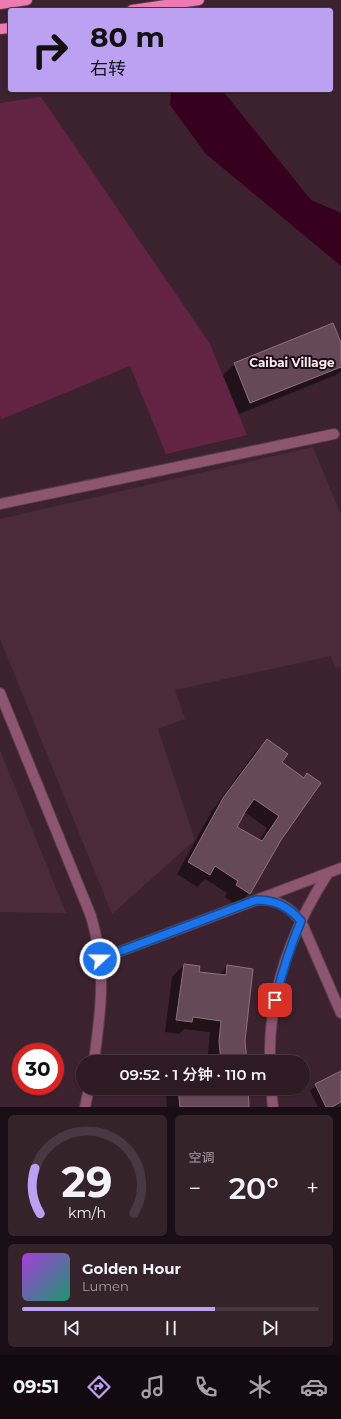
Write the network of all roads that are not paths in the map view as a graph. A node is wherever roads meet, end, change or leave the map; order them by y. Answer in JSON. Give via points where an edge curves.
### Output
{"nodes":[{"id":1,"x":27,"y":0,"type":"edge"},
{"id":2,"x":198,"y":0,"type":"edge"},
{"id":3,"x":0,"y":4,"type":"edge"},
{"id":4,"x":145,"y":8,"type":"edge"},
{"id":5,"x":334,"y":434,"type":"dead end"},
{"id":6,"x":0,"y":504,"type":"edge"},
{"id":7,"x":0,"y":693,"type":"edge"},
{"id":8,"x":341,"y":868,"type":"edge"},
{"id":9,"x":328,"y":873,"type":"junction"},
{"id":10,"x":256,"y":900,"type":"junction"},
{"id":11,"x":301,"y":921,"type":"junction"},
{"id":12,"x":100,"y":959,"type":"junction"},
{"id":13,"x":341,"y":1012,"type":"edge"},
{"id":14,"x":95,"y":1055,"type":"edge"},
{"id":15,"x":270,"y":1055,"type":"edge"},
{"id":16,"x":88,"y":1095,"type":"edge"},
{"id":17,"x":272,"y":1095,"type":"edge"},
{"id":18,"x":85,"y":1107,"type":"edge"},
{"id":19,"x":273,"y":1107,"type":"edge"}],
"edges":[{"from":1,"to":3,"type":"main road"},
{"from":2,"to":4,"type":"main road"},
{"from":5,"to":6,"type":"street"},
{"from":7,"to":12,"type":"street","via":[[91,916]]},
{"from":8,"to":9,"type":"street"},
{"from":9,"to":10,"type":"street"},
{"from":9,"to":11,"type":"street"},
{"from":10,"to":11,"type":"street","via":[[281,904]]},
{"from":10,"to":12,"type":"street"},
{"from":11,"to":13,"type":"street"},
{"from":11,"to":15,"type":"street","via":[[290,947],[275,1000]]},
{"from":12,"to":14,"type":"street","via":[[101,1000]]},
{"from":16,"to":18,"type":"street"},
{"from":17,"to":19,"type":"street"}]}
